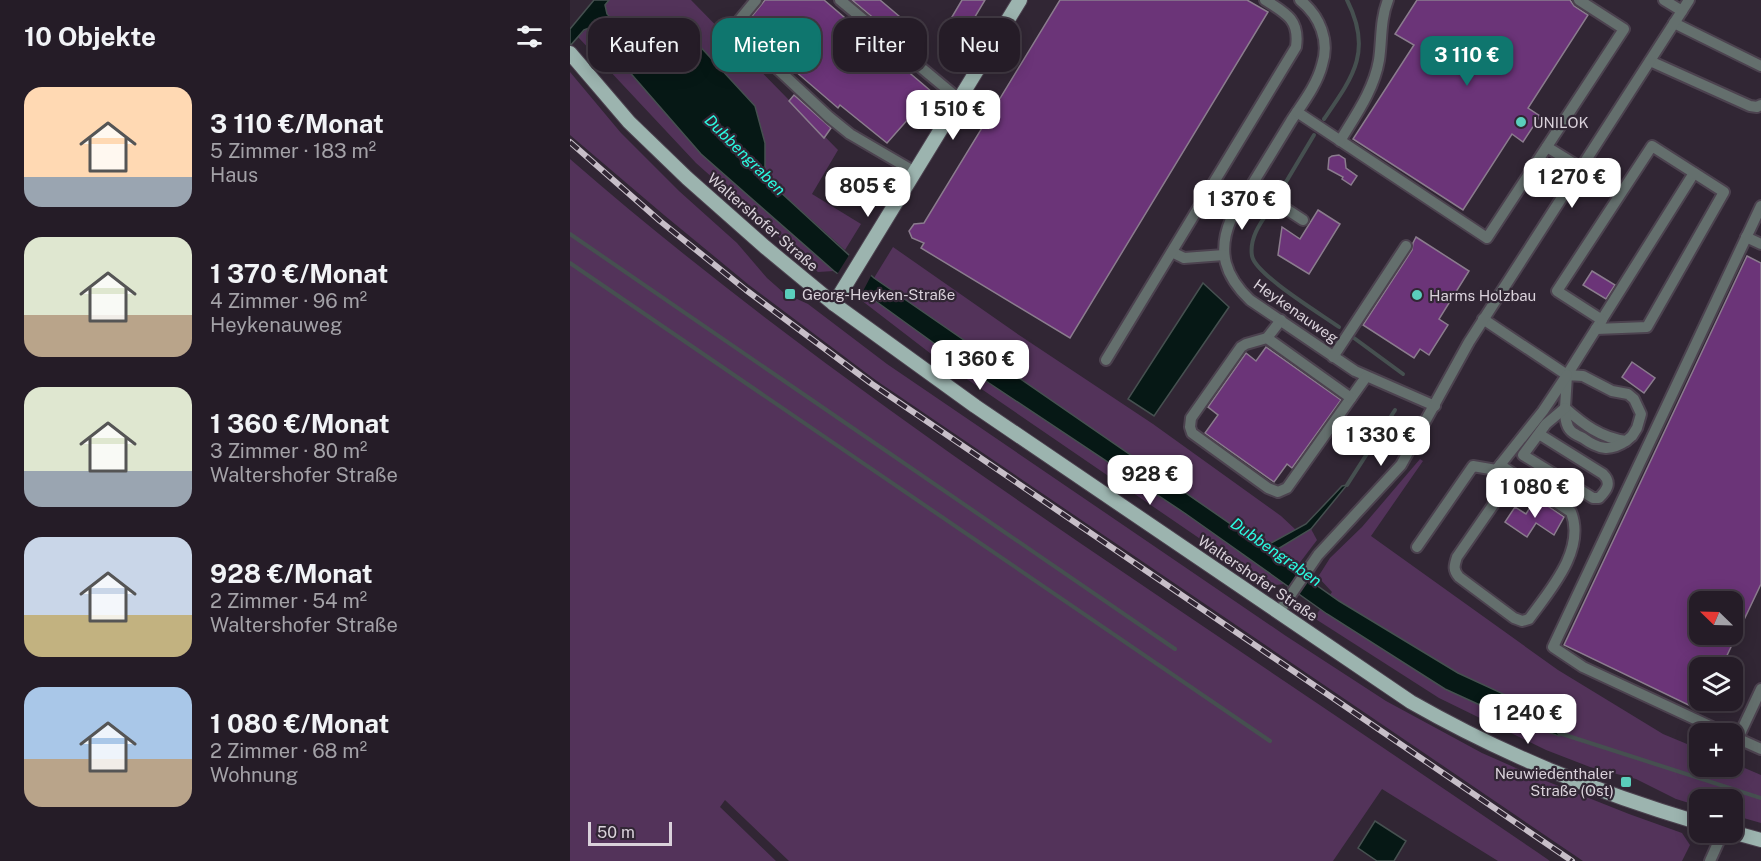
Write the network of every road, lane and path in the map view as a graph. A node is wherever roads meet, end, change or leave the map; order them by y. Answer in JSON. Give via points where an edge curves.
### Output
{"nodes":[{"id":1,"x":756,"y":0,"type":"edge"},
{"id":2,"x":840,"y":0,"type":"edge"},
{"id":3,"x":1020,"y":0,"type":"edge"},
{"id":4,"x":1265,"y":0,"type":"edge"},
{"id":5,"x":1300,"y":0,"type":"edge"},
{"id":6,"x":1388,"y":0,"type":"edge"},
{"id":7,"x":1579,"y":0,"type":"edge"},
{"id":8,"x":1664,"y":0,"type":"edge"},
{"id":9,"x":1689,"y":0,"type":"edge"},
{"id":10,"x":1682,"y":11,"type":"junction"},
{"id":11,"x":1674,"y":22,"type":"junction"},
{"id":12,"x":570,"y":53,"type":"edge"},
{"id":13,"x":1650,"y":61,"type":"junction"},
{"id":14,"x":1761,"y":66,"type":"edge"},
{"id":15,"x":960,"y":100,"type":"junction"},
{"id":16,"x":1761,"y":105,"type":"edge"},
{"id":17,"x":1297,"y":112,"type":"junction"},
{"id":18,"x":1341,"y":141,"type":"junction"},
{"id":19,"x":1547,"y":147,"type":"junction"},
{"id":20,"x":1581,"y":168,"type":"junction"},
{"id":21,"x":915,"y":172,"type":"junction"},
{"id":22,"x":1694,"y":172,"type":"junction"},
{"id":23,"x":1251,"y":186,"type":"junction"},
{"id":24,"x":1761,"y":206,"type":"edge"},
{"id":25,"x":1303,"y":220,"type":"dead end"},
{"id":26,"x":1746,"y":237,"type":"junction"},
{"id":27,"x":1761,"y":244,"type":"edge"},
{"id":28,"x":1406,"y":246,"type":"dead end"},
{"id":29,"x":1172,"y":252,"type":"junction"},
{"id":30,"x":1224,"y":255,"type":"junction"},
{"id":31,"x":834,"y":304,"type":"junction"},
{"id":32,"x":1483,"y":319,"type":"junction"},
{"id":33,"x":1281,"y":320,"type":"junction"},
{"id":34,"x":1599,"y":324,"type":"junction"},
{"id":35,"x":1267,"y":338,"type":"junction"},
{"id":36,"x":1333,"y":357,"type":"junction"},
{"id":37,"x":1106,"y":360,"type":"dead end"},
{"id":38,"x":1567,"y":375,"type":"junction"},
{"id":39,"x":1366,"y":377,"type":"junction"},
{"id":40,"x":1351,"y":398,"type":"junction"},
{"id":41,"x":1435,"y":406,"type":"junction"},
{"id":42,"x":1565,"y":408,"type":"junction"},
{"id":43,"x":1539,"y":434,"type":"junction"},
{"id":44,"x":1498,"y":468,"type":"junction"},
{"id":45,"x":1417,"y":547,"type":"dead end"},
{"id":46,"x":1280,"y":612,"type":"junction"},
{"id":47,"x":1761,"y":689,"type":"edge"},
{"id":48,"x":1703,"y":723,"type":"edge"},
{"id":49,"x":1743,"y":723,"type":"edge"},
{"id":50,"x":1743,"y":741,"type":"edge"},
{"id":51,"x":1761,"y":749,"type":"edge"},
{"id":52,"x":1689,"y":820,"type":"edge"},
{"id":53,"x":1743,"y":835,"type":"edge"},
{"id":54,"x":1761,"y":840,"type":"edge"},
{"id":55,"x":1718,"y":843,"type":"edge"},
{"id":56,"x":1710,"y":861,"type":"edge"}],
"edges":[{"from":1,"to":21,"type":"street","via":[[737,23],[740,33],[850,134]]},
{"from":2,"to":15,"type":"street"},
{"from":3,"to":15,"type":"main road"},
{"from":4,"to":29,"type":"street","via":[[1296,26],[1296,47]]},
{"from":5,"to":17,"type":"street","via":[[1314,14],[1325,44],[1322,66]]},
{"from":6,"to":18,"type":"street","via":[[1374,80]]},
{"from":7,"to":19,"type":"street","via":[[1624,29]]},
{"from":8,"to":10,"type":"street"},
{"from":9,"to":10,"type":"street"},
{"from":10,"to":11,"type":"street"},
{"from":11,"to":13,"type":"street"},
{"from":11,"to":14,"type":"street"},
{"from":12,"to":31,"type":"main road","name":"Waltershofer Straße","via":[[629,122],[693,184]]},
{"from":13,"to":16,"type":"street","via":[[1750,106]]},
{"from":13,"to":20,"type":"street"},
{"from":15,"to":21,"type":"main road"},
{"from":17,"to":18,"type":"street"},
{"from":17,"to":23,"type":"street"},
{"from":18,"to":19,"type":"street","via":[[1487,238]]},
{"from":19,"to":20,"type":"street"},
{"from":20,"to":32,"type":"street"},
{"from":21,"to":31,"type":"main road"},
{"from":22,"to":34,"type":"street"},
{"from":22,"to":34,"type":"street","via":[[1724,192],[1647,327]]},
{"from":22,"to":34,"type":"street","via":[[1652,146],[1557,291]]},
{"from":23,"to":25,"type":"street"},
{"from":23,"to":30,"type":"street","via":[[1226,231]]},
{"from":24,"to":26,"type":"street"},
{"from":26,"to":27,"type":"street"},
{"from":26,"to":48,"type":"street","via":[[1553,647],[1583,667]]},
{"from":28,"to":36,"type":"street"},
{"from":29,"to":30,"type":"street","via":[[1184,258]]},
{"from":29,"to":37,"type":"street"},
{"from":30,"to":33,"type":"street","name":"Heykenauweg","via":[[1226,268],[1239,289]]},
{"from":31,"to":46,"type":"main road","name":"Waltershofer Straße","via":[[975,406]]},
{"from":32,"to":38,"type":"street"},
{"from":32,"to":41,"type":"street"},
{"from":33,"to":35,"type":"street"},
{"from":33,"to":36,"type":"street","name":"Heykenauweg"},
{"from":34,"to":38,"type":"street"},
{"from":35,"to":40,"type":"street"},
{"from":35,"to":40,"type":"street","via":[[1241,347],[1191,418],[1190,427],[1192,433],[1268,488],[1278,492],[1287,488]]},
{"from":36,"to":39,"type":"street","name":"Heykenauweg"},
{"from":38,"to":42,"type":"street"},
{"from":38,"to":42,"type":"street","via":[[1583,376],[1612,391],[1628,394],[1641,414],[1626,441],[1601,435]]},
{"from":38,"to":44,"type":"street"},
{"from":39,"to":40,"type":"street"},
{"from":39,"to":41,"type":"street","name":"Heykenauweg"},
{"from":41,"to":46,"type":"street","via":[[1401,465],[1324,549]]},
{"from":42,"to":43,"type":"street"},
{"from":43,"to":43,"type":"street","via":[[1523,455],[1593,498],[1604,493],[1609,485],[1603,474]]},
{"from":44,"to":44,"type":"street","via":[[1571,512],[1576,524],[1566,563],[1557,580],[1528,619],[1522,621],[1459,578],[1454,566],[1493,505]]},
{"from":44,"to":45,"type":"street","via":[[1473,466]]},
{"from":46,"to":52,"type":"main road","name":"Waltershofer Straße","via":[[1411,702],[1468,734],[1556,774]]},
{"from":47,"to":49,"type":"street"},
{"from":50,"to":51,"type":"street"},
{"from":53,"to":54,"type":"main road"},
{"from":55,"to":56,"type":"street"}]}
